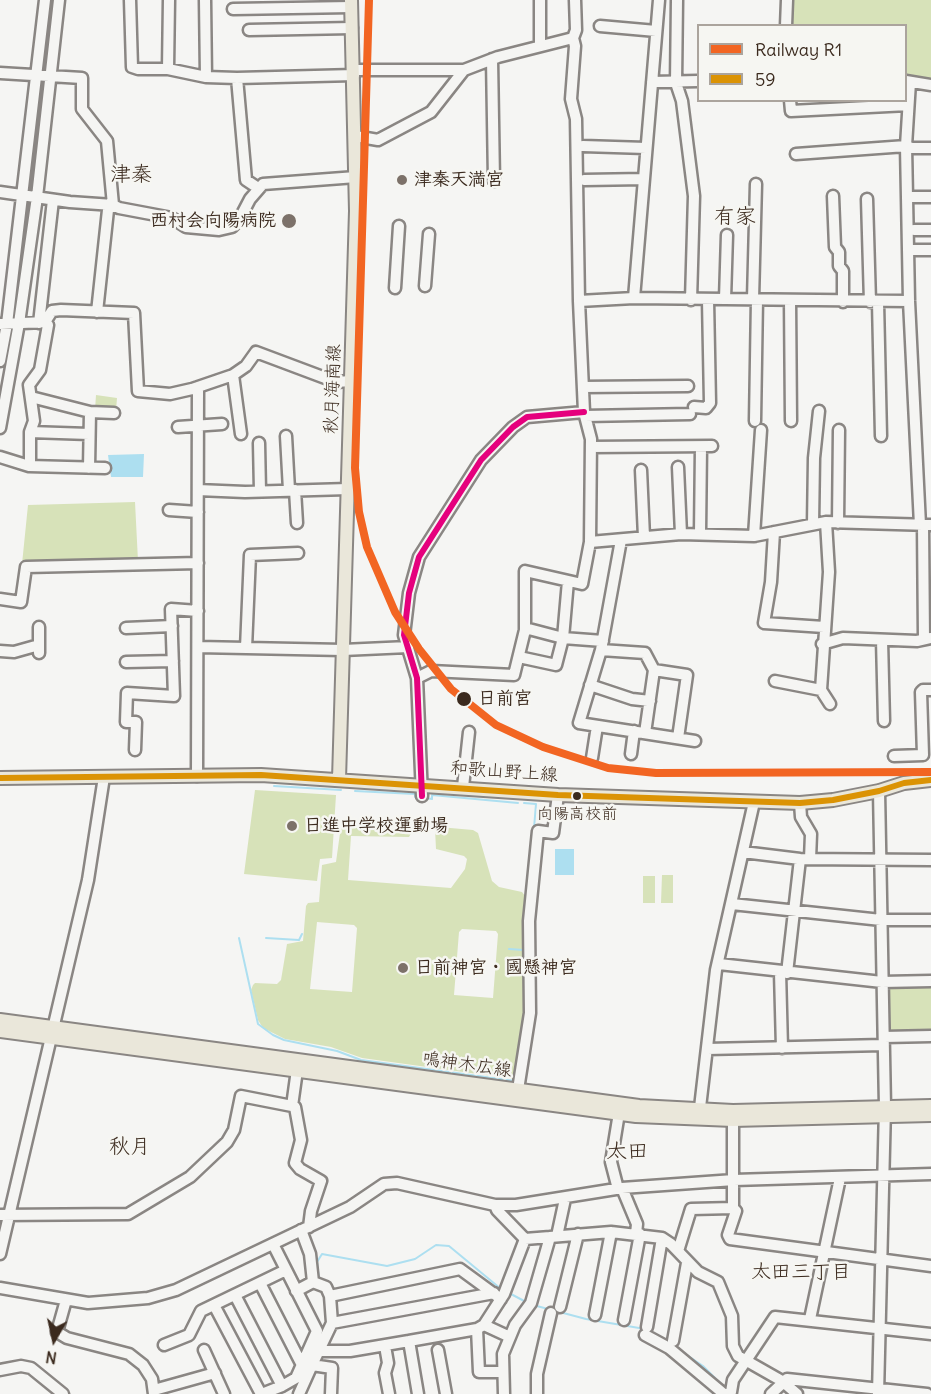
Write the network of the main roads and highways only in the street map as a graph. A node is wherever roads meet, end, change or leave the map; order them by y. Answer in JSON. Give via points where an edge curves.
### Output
{"nodes":[{"id":1,"x":351,"y":4,"type":"edge"},
{"id":2,"x":0,"y":778,"type":"edge"},
{"id":3,"x":339,"y":779,"type":"junction"},
{"id":4,"x":931,"y":780,"type":"edge"},
{"id":5,"x":0,"y":1020,"type":"edge"},
{"id":6,"x":0,"y":1030,"type":"edge"},
{"id":7,"x":53,"y":1033,"type":"junction"},
{"id":8,"x":517,"y":1095,"type":"junction"},
{"id":9,"x":931,"y":1106,"type":"edge"},
{"id":10,"x":884,"y":1112,"type":"junction"},
{"id":11,"x":699,"y":1115,"type":"junction"},
{"id":12,"x":931,"y":1115,"type":"edge"}],
"edges":[{"from":1,"to":3,"type":"main road","name":"秋月海南線","via":[[356,177]]},
{"from":2,"to":3,"type":"main road","name":"和歌山野上線"},
{"from":3,"to":4,"type":"main road","name":"和歌山野上線","via":[[422,790],[463,787],[558,795],[754,802],[833,800]]},
{"from":5,"to":7,"type":"main road","name":"鳴神木広線"},
{"from":6,"to":7,"type":"main road","name":"鳴神木広線"},
{"from":7,"to":8,"type":"main road","name":"鳴神木広線"},
{"from":7,"to":8,"type":"main road","name":"鳴神木広線","via":[[297,1070]]},
{"from":8,"to":11,"type":"main road","name":"鳴神木広線"},
{"from":8,"to":11,"type":"main road","name":"鳴神木広線","via":[[618,1113]]},
{"from":9,"to":10,"type":"main road","name":"鳴神木広線"},
{"from":10,"to":11,"type":"main road","name":"鳴神木広線"},
{"from":10,"to":12,"type":"main road","name":"鳴神木広線"}]}
